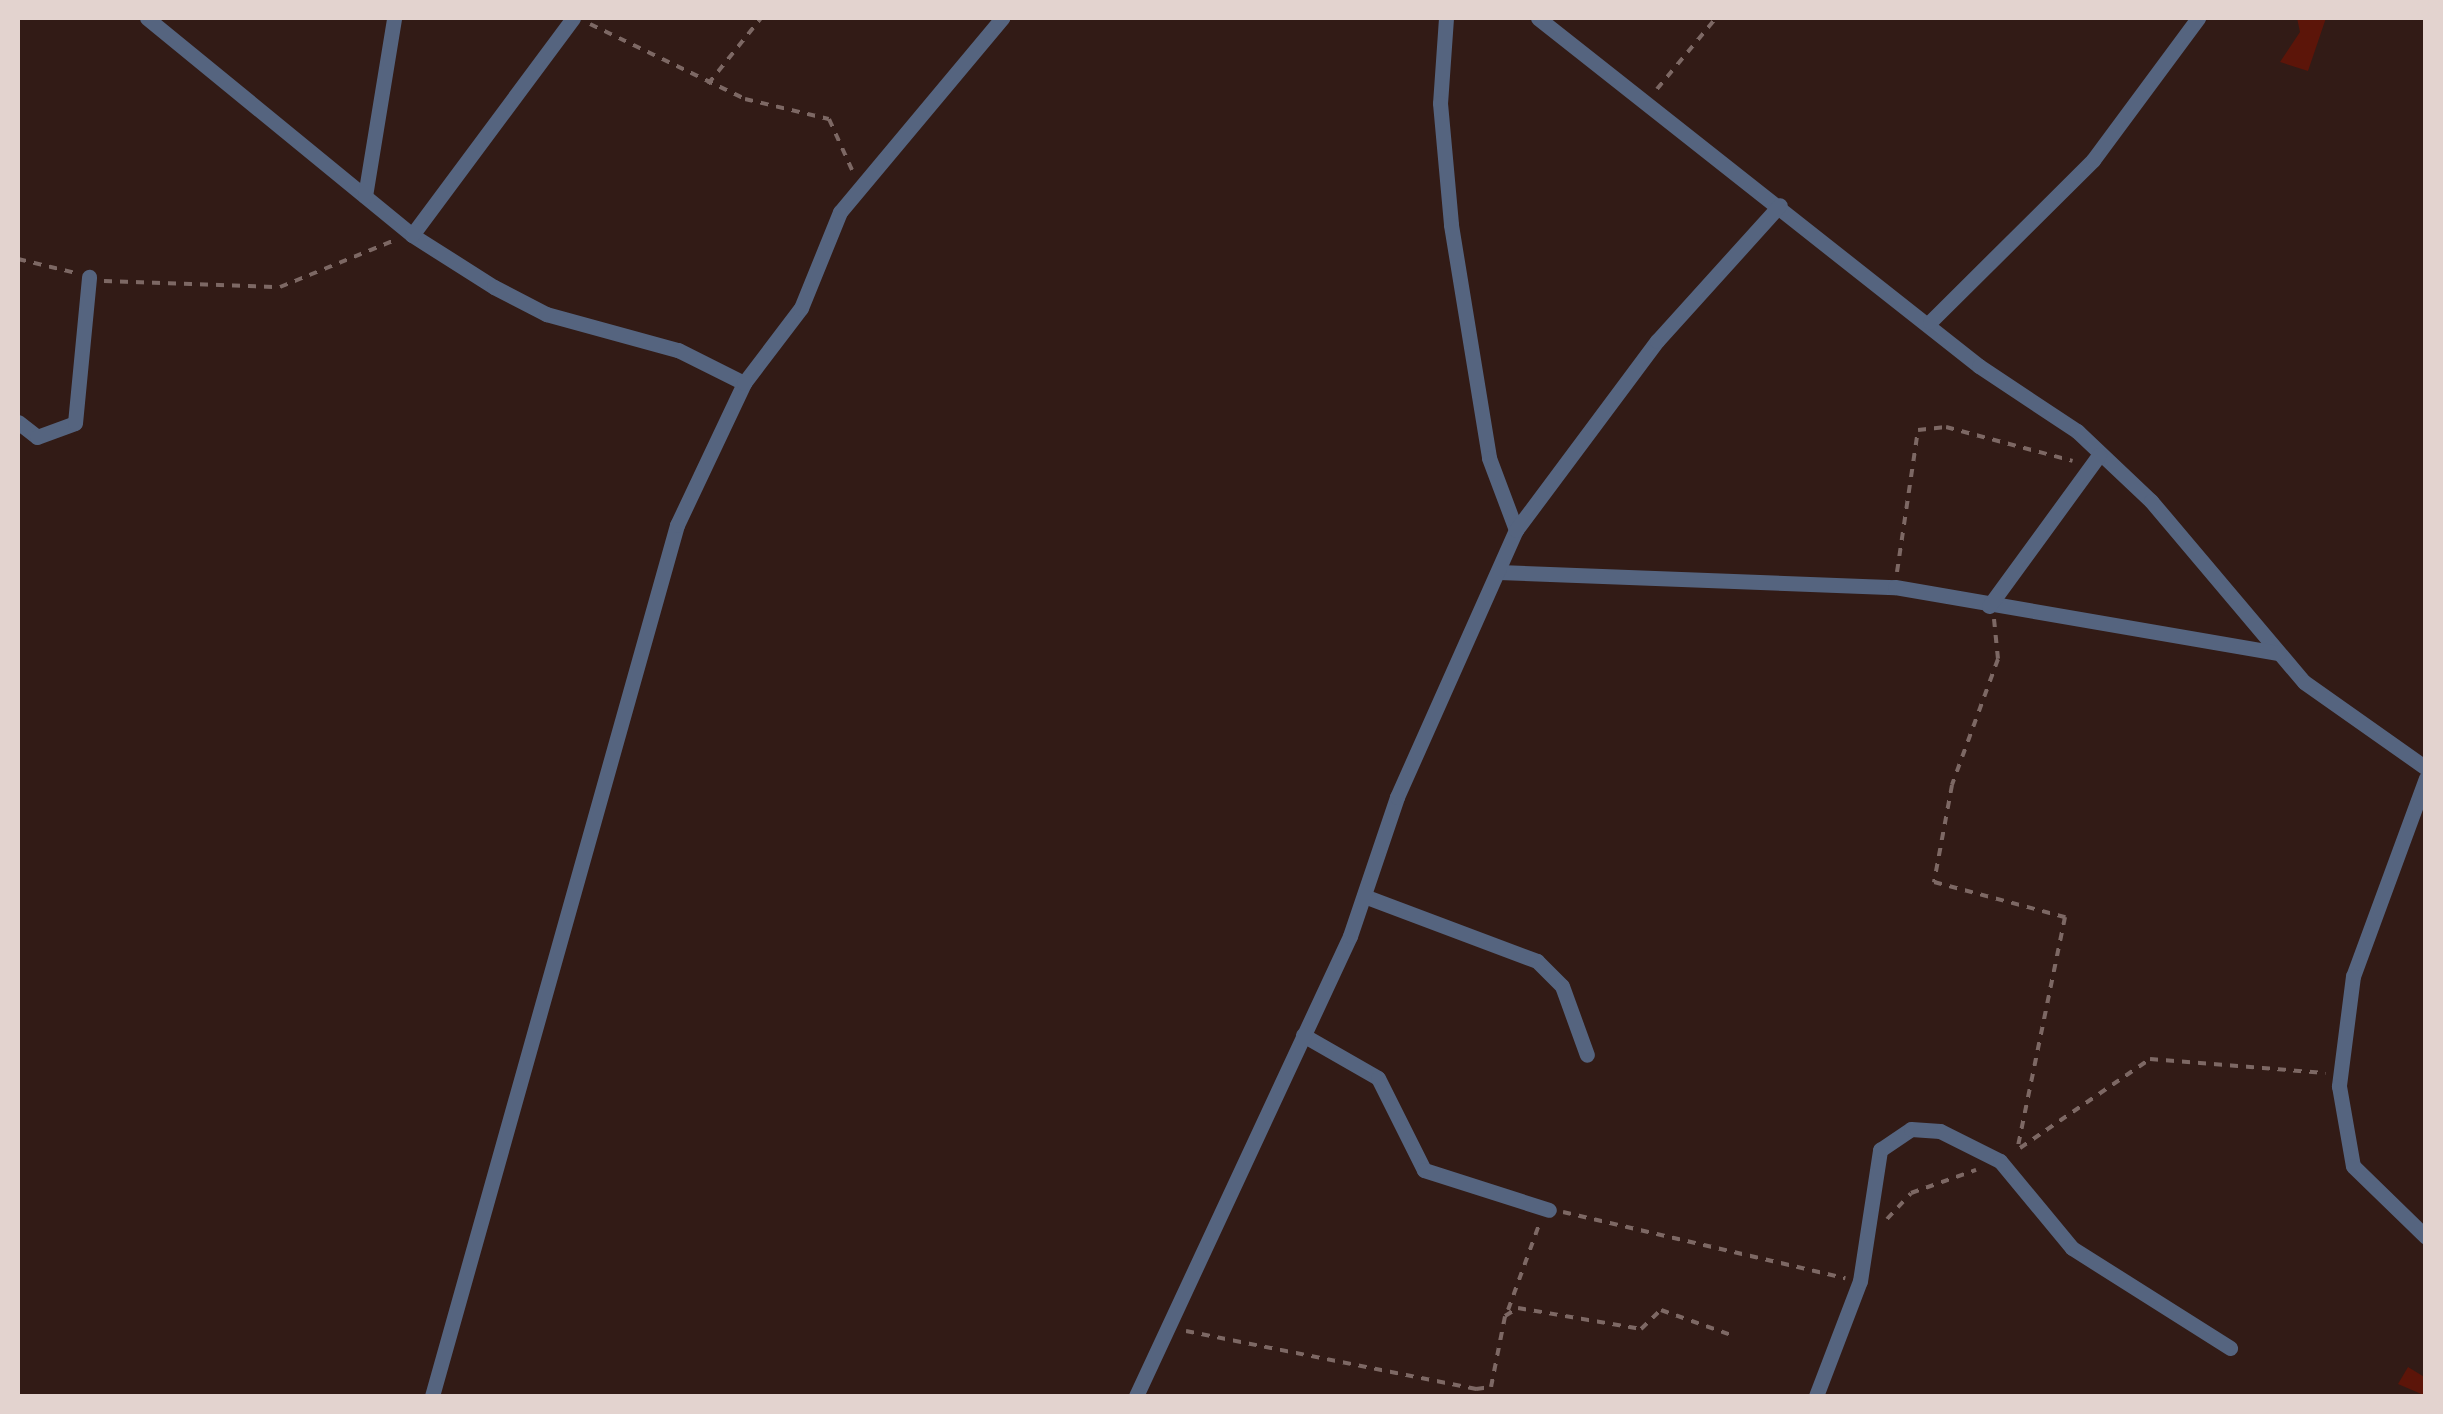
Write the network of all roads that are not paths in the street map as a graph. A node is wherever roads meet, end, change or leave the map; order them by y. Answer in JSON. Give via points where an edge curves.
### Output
{"nodes":[{"id":1,"x":147,"y":18,"type":"edge"},
{"id":2,"x":394,"y":18,"type":"edge"},
{"id":3,"x":575,"y":18,"type":"edge"},
{"id":4,"x":1002,"y":18,"type":"edge"},
{"id":5,"x":1446,"y":18,"type":"edge"},
{"id":6,"x":1538,"y":18,"type":"edge"},
{"id":7,"x":2198,"y":18,"type":"edge"},
{"id":8,"x":366,"y":196,"type":"junction"},
{"id":9,"x":1780,"y":206,"type":"junction"},
{"id":10,"x":412,"y":235,"type":"junction"},
{"id":11,"x":89,"y":277,"type":"road end"},
{"id":12,"x":1930,"y":322,"type":"junction"},
{"id":13,"x":744,"y":383,"type":"junction"},
{"id":14,"x":18,"y":422,"type":"edge"},
{"id":15,"x":2095,"y":460,"type":"junction"},
{"id":16,"x":1516,"y":530,"type":"junction"},
{"id":17,"x":1498,"y":572,"type":"junction"},
{"id":18,"x":1989,"y":606,"type":"junction"},
{"id":19,"x":2278,"y":653,"type":"junction"},
{"id":20,"x":2426,"y":768,"type":"edge"},
{"id":21,"x":2426,"y":778,"type":"edge"},
{"id":22,"x":1364,"y":896,"type":"junction"},
{"id":23,"x":1304,"y":1034,"type":"junction"},
{"id":24,"x":1586,"y":1055,"type":"dead end"},
{"id":25,"x":1549,"y":1210,"type":"road end"},
{"id":26,"x":2426,"y":1237,"type":"edge"},
{"id":27,"x":2230,"y":1348,"type":"dead end"},
{"id":28,"x":432,"y":1396,"type":"edge"},
{"id":29,"x":1136,"y":1396,"type":"edge"},
{"id":30,"x":1816,"y":1396,"type":"edge"}],
"edges":[{"from":1,"to":8,"type":"street"},
{"from":2,"to":8,"type":"street"},
{"from":3,"to":10,"type":"street"},
{"from":4,"to":13,"type":"street","via":[[856,193],[826,236],[800,308]]},
{"from":5,"to":16,"type":"street","via":[[1440,103],[1451,224],[1489,458]]},
{"from":6,"to":9,"type":"street"},
{"from":7,"to":12,"type":"street","via":[[2093,160]]},
{"from":8,"to":10,"type":"street"},
{"from":9,"to":12,"type":"street"},
{"from":9,"to":16,"type":"street","via":[[1644,355]]},
{"from":10,"to":13,"type":"street","via":[[526,306],[634,334]]},
{"from":11,"to":14,"type":"street","via":[[75,423],[37,437]]},
{"from":12,"to":15,"type":"street"},
{"from":13,"to":28,"type":"street","via":[[662,568]]},
{"from":15,"to":18,"type":"street"},
{"from":15,"to":19,"type":"street","via":[[2150,501]]},
{"from":16,"to":17,"type":"street"},
{"from":17,"to":18,"type":"street","via":[[1894,587]]},
{"from":17,"to":22,"type":"street","via":[[1397,797]]},
{"from":18,"to":19,"type":"street"},
{"from":19,"to":20,"type":"street","via":[[2330,706]]},
{"from":21,"to":26,"type":"street","via":[[2353,976],[2340,1075],[2353,1166]]},
{"from":22,"to":23,"type":"street"},
{"from":22,"to":24,"type":"street","via":[[1537,961],[1562,986]]},
{"from":23,"to":25,"type":"street","via":[[1378,1078],[1424,1170]]},
{"from":23,"to":29,"type":"street"},
{"from":27,"to":30,"type":"street","via":[[2072,1248],[2000,1161],[1940,1131],[1904,1131],[1880,1150],[1860,1282]]}]}
